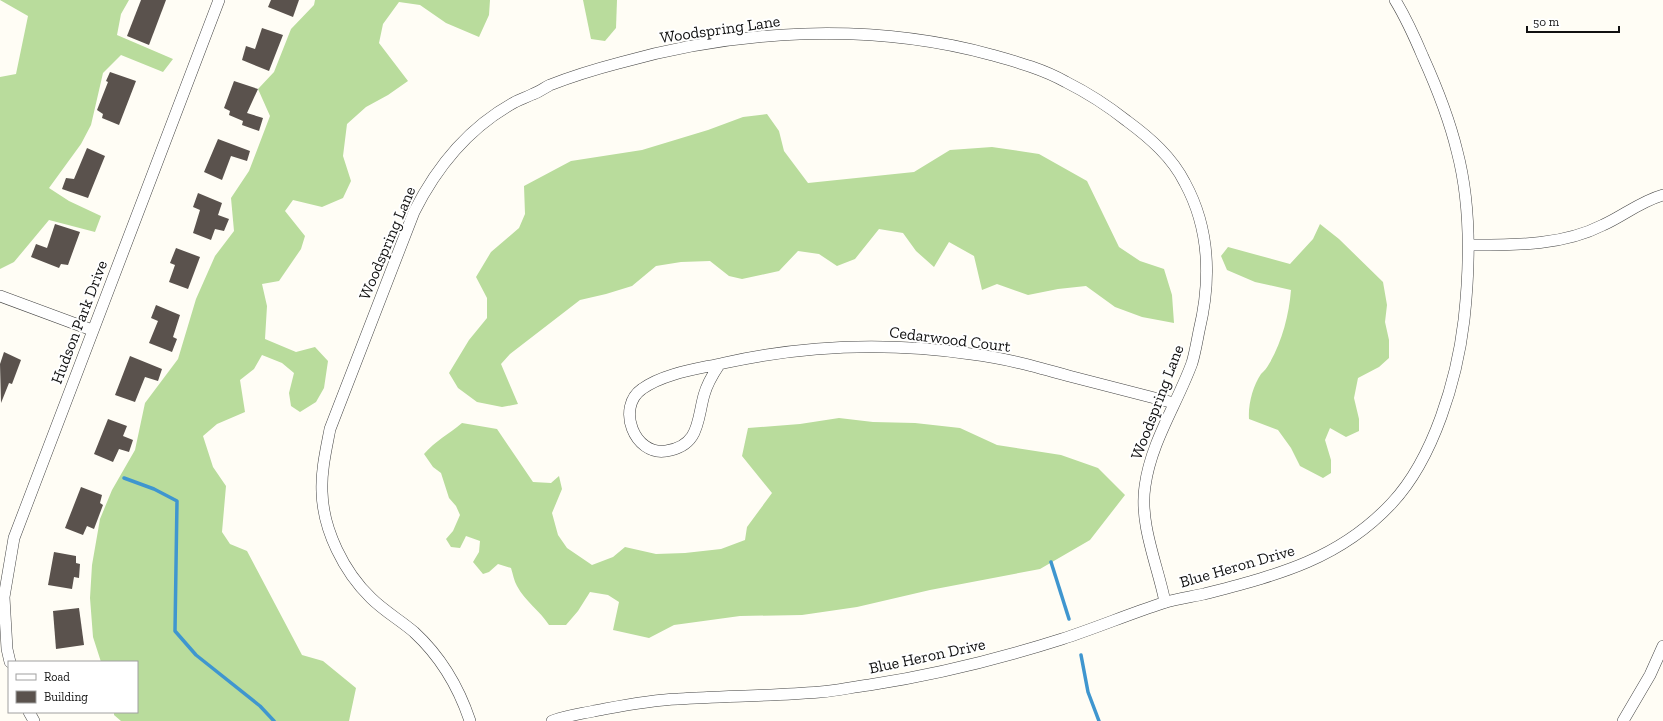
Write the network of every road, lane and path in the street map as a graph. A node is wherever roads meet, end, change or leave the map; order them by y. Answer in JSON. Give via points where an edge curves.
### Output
{"nodes":[{"id":1,"x":219,"y":0,"type":"edge"},
{"id":2,"x":1395,"y":0,"type":"edge"},
{"id":3,"x":1663,"y":195,"type":"edge"},
{"id":4,"x":1469,"y":246,"type":"junction"},
{"id":5,"x":0,"y":296,"type":"edge"},
{"id":6,"x":92,"y":330,"type":"junction"},
{"id":7,"x":719,"y":365,"type":"junction"},
{"id":8,"x":1174,"y":403,"type":"junction"},
{"id":9,"x":1165,"y":602,"type":"junction"},
{"id":10,"x":1663,"y":646,"type":"edge"},
{"id":11,"x":10,"y":661,"type":"edge"},
{"id":12,"x":470,"y":721,"type":"edge"},
{"id":13,"x":552,"y":721,"type":"edge"},
{"id":14,"x":1623,"y":721,"type":"edge"}],
"edges":[{"from":1,"to":6,"type":"street","name":"Hudson Park Drive"},
{"from":2,"to":4,"type":"street","name":"Blue Heron Drive","via":[[1406,17],[1440,95],[1458,152]]},
{"from":3,"to":4,"type":"street","via":[[1603,226],[1561,240],[1523,245]]},
{"from":4,"to":9,"type":"street","name":"Blue Heron Drive","via":[[1467,296],[1461,345],[1446,403],[1423,459],[1394,502],[1346,542],[1294,569],[1268,578]]},
{"from":5,"to":6,"type":"street"},
{"from":6,"to":11,"type":"street","name":"Hudson Park Drive","via":[[14,538],[4,597]]},
{"from":7,"to":7,"type":"street","name":"Cedarwood Court","via":[[663,378],[639,391],[633,398],[629,417],[632,429],[642,443],[653,450],[664,452],[676,449],[692,438],[707,386]]},
{"from":7,"to":8,"type":"street","name":"Cedarwood Court","via":[[771,354],[840,347],[892,346],[931,349],[997,358]]},
{"from":8,"to":9,"type":"street","name":"Woodspring Lane","via":[[1151,455],[1144,487],[1148,536]]},
{"from":8,"to":12,"type":"street","name":"Woodspring Lane","via":[[1192,361],[1207,288],[1208,265],[1200,217],[1186,183],[1151,139],[1109,107],[1064,80],[1018,62],[962,47],[896,38],[803,34],[738,39],[673,50],[640,57],[552,84],[512,103],[479,127],[453,151],[425,190],[414,212],[330,429],[323,465],[322,492],[325,515],[342,560],[370,598],[413,632],[441,662],[465,706]]},
{"from":9,"to":13,"type":"street","name":"Blue Heron Drive","via":[[1060,639],[988,660],[900,680],[823,692],[632,703]]},
{"from":10,"to":14,"type":"street","via":[[1650,675]]}]}
